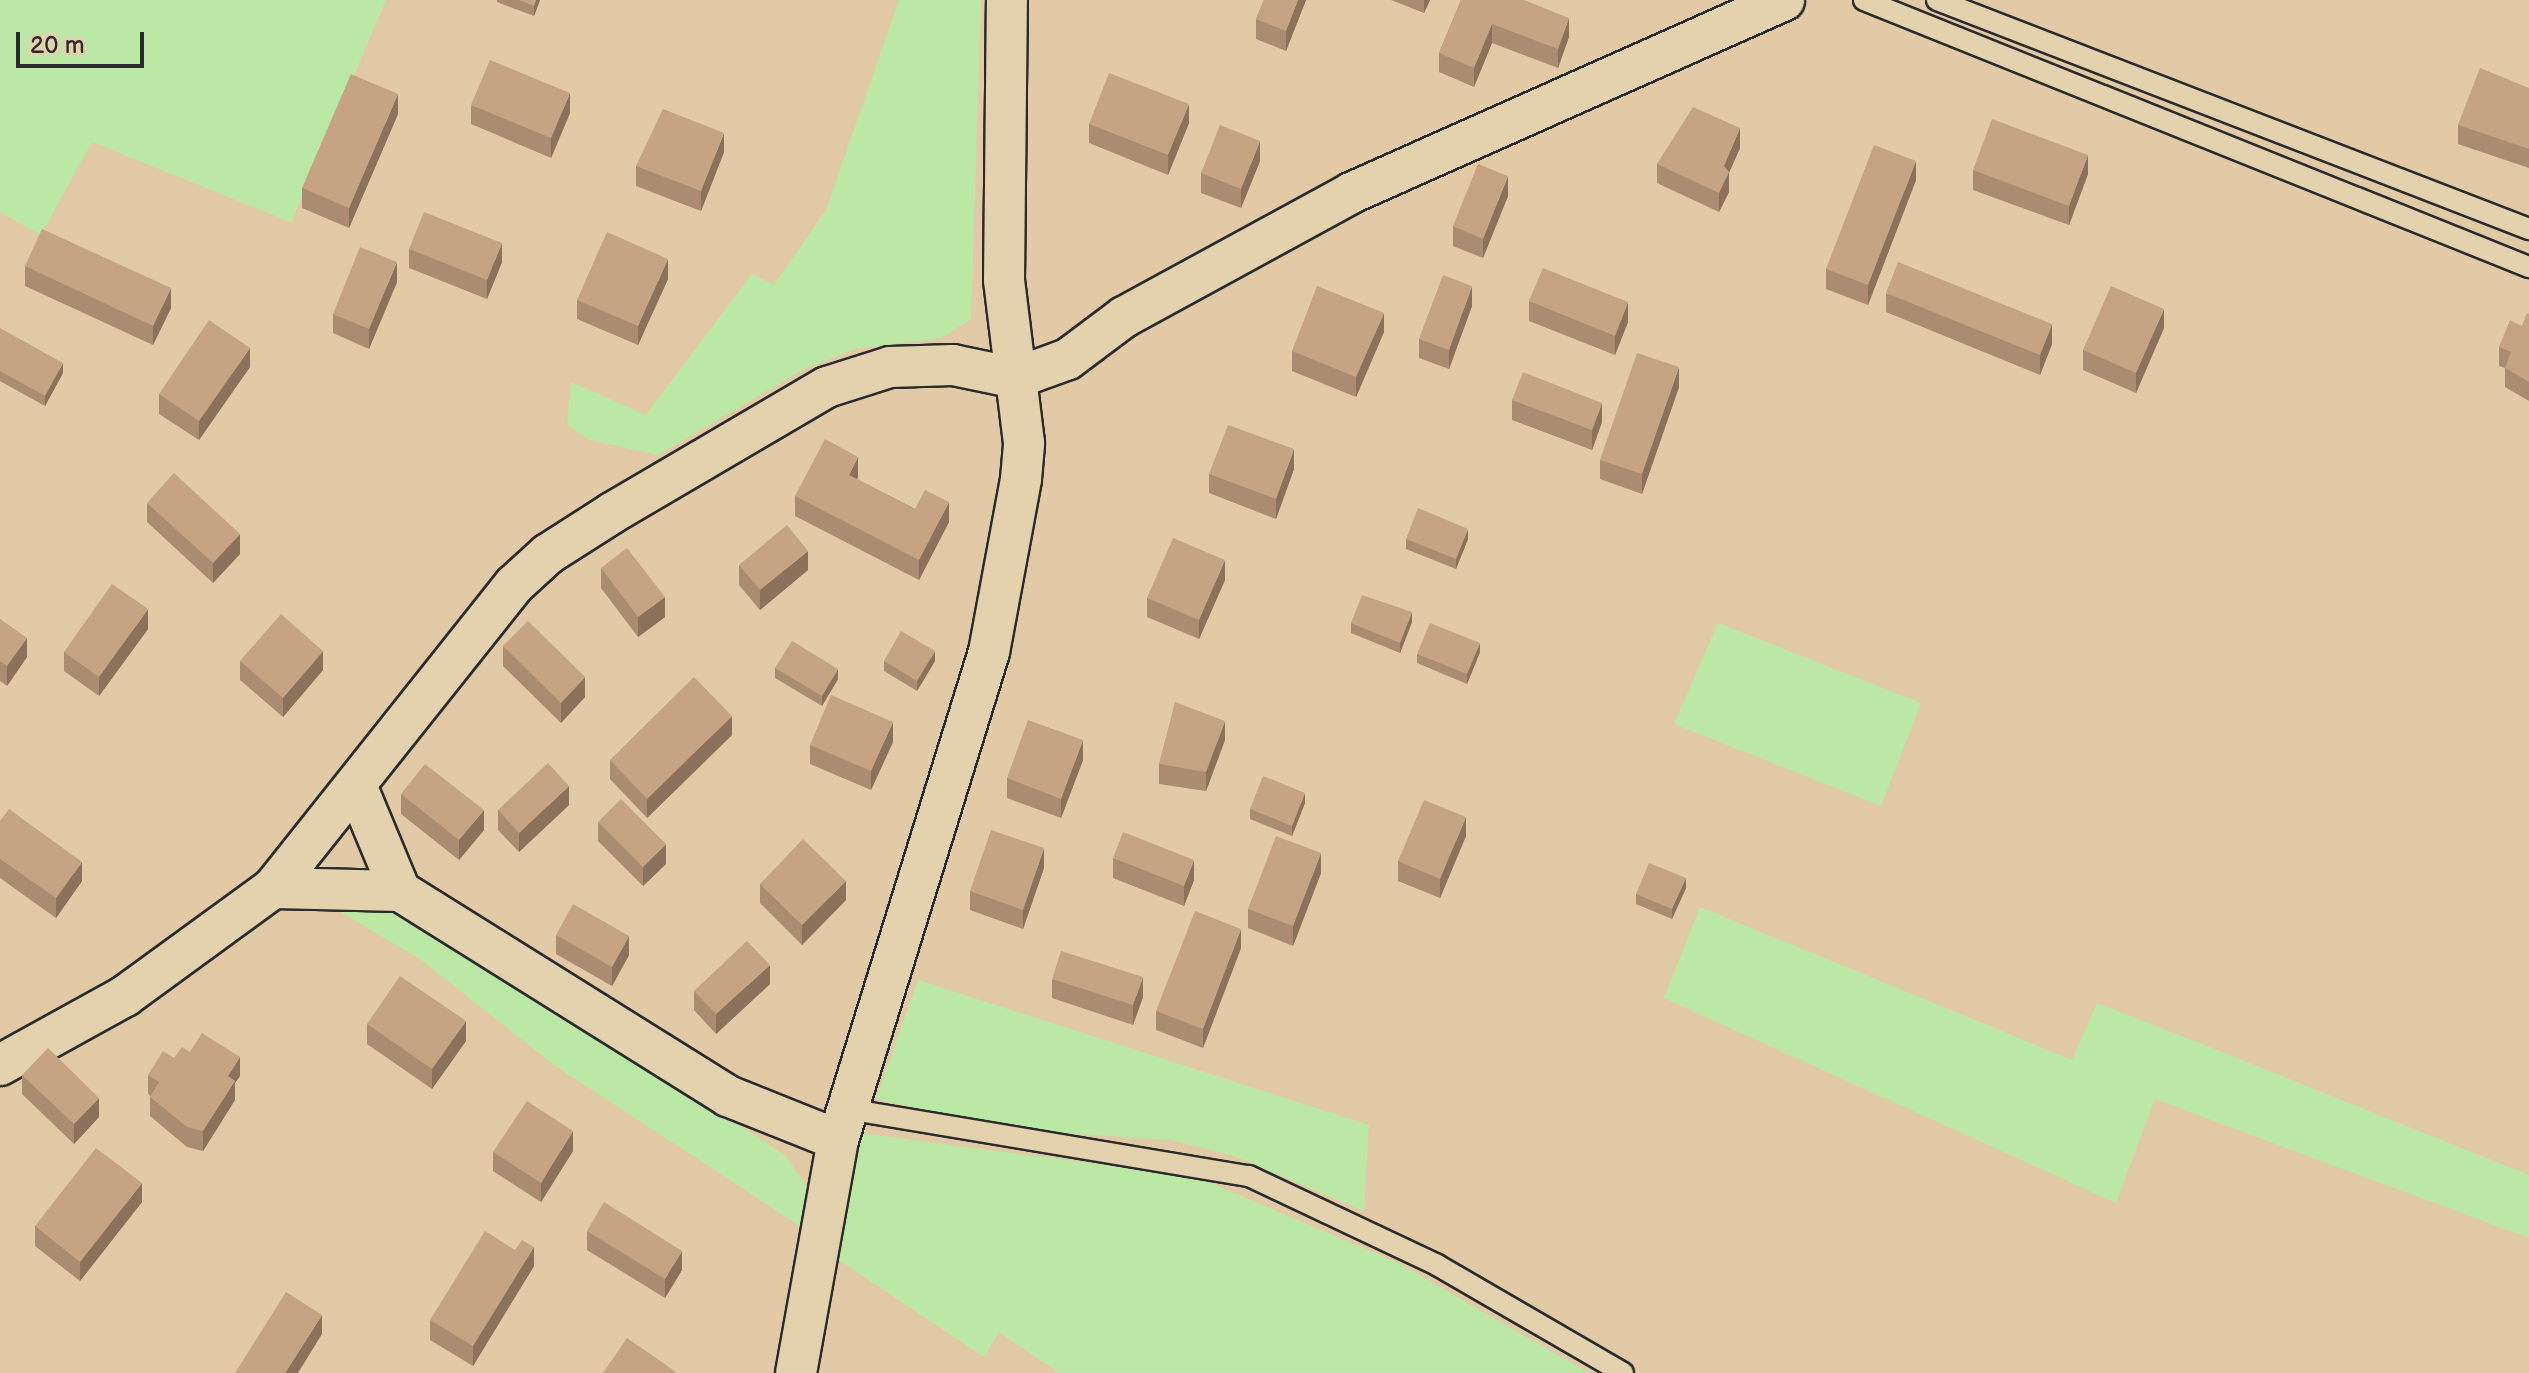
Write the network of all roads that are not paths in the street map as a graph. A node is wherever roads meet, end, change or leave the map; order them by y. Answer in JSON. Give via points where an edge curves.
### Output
{"nodes":[{"id":1,"x":1007,"y":0,"type":"edge"},
{"id":2,"x":1784,"y":0,"type":"edge"},
{"id":3,"x":1864,"y":0,"type":"edge"},
{"id":4,"x":1937,"y":0,"type":"edge"},
{"id":5,"x":2529,"y":229,"type":"edge"},
{"id":6,"x":2529,"y":267,"type":"edge"},
{"id":7,"x":1016,"y":378,"type":"junction"},
{"id":8,"x":358,"y":790,"type":"junction"},
{"id":9,"x":273,"y":888,"type":"junction"},
{"id":10,"x":400,"y":891,"type":"junction"},
{"id":11,"x":0,"y":1065,"type":"edge"},
{"id":12,"x":843,"y":1125,"type":"junction"},
{"id":13,"x":796,"y":1373,"type":"edge"},
{"id":14,"x":1623,"y":1373,"type":"edge"}],
"edges":[{"from":1,"to":7,"type":"street","via":[[1004,280]]},
{"from":2,"to":7,"type":"street","via":[[1351,193],[1124,317],[1068,359]]},
{"from":3,"to":6,"type":"lane"},
{"from":4,"to":5,"type":"lane"},
{"from":7,"to":8,"type":"street","via":[[953,365],[890,367],[827,387],[599,521],[514,585]]},
{"from":7,"to":12,"type":"street","via":[[1024,443],[993,635]]},
{"from":8,"to":9,"type":"street"},
{"from":8,"to":10,"type":"street"},
{"from":9,"to":10,"type":"street"},
{"from":9,"to":11,"type":"street","via":[[137,989]]},
{"from":10,"to":12,"type":"street","via":[[728,1096]]},
{"from":12,"to":13,"type":"street"},
{"from":12,"to":14,"type":"lane","via":[[1249,1176],[1437,1265]]}]}
